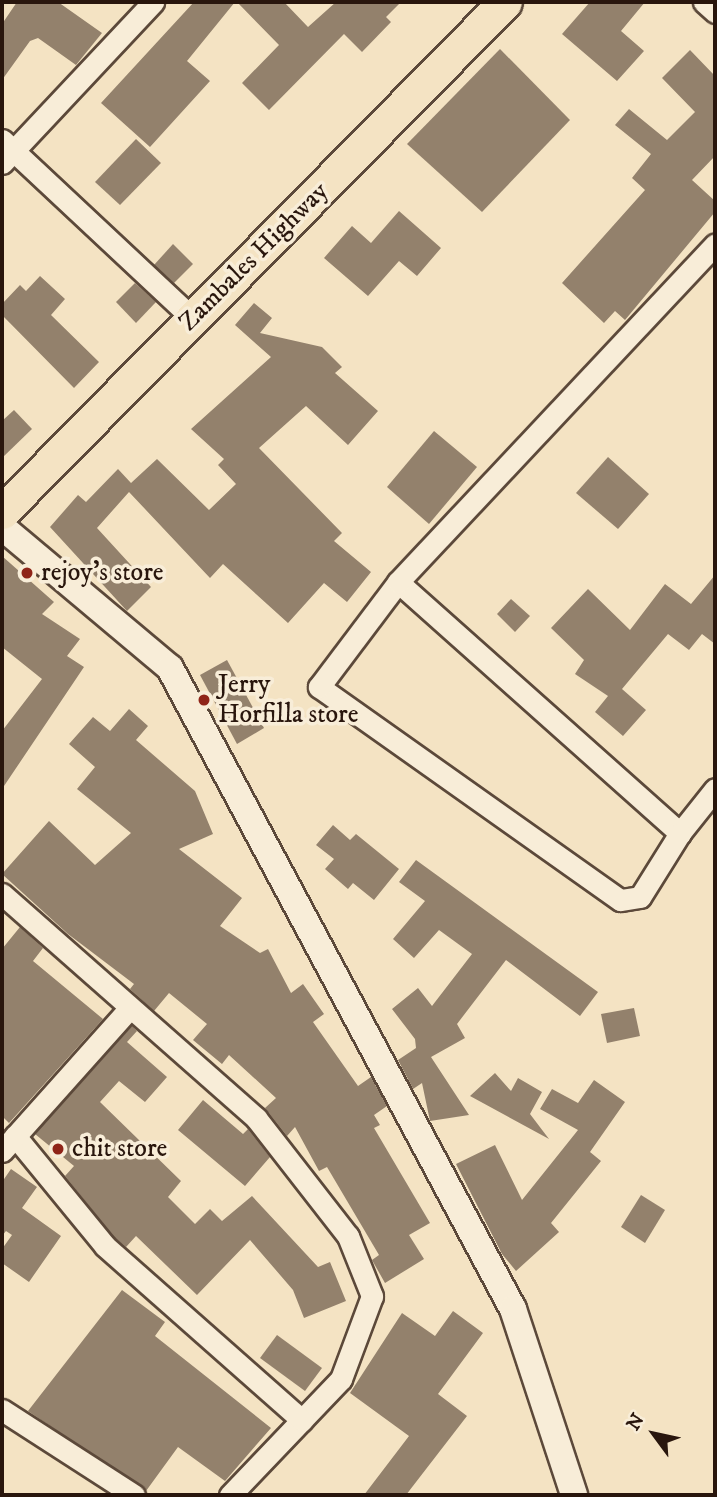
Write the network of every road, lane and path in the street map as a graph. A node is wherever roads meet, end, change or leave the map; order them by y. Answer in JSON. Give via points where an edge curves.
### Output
{"nodes":[{"id":1,"x":153,"y":2,"type":"edge"},
{"id":2,"x":505,"y":2,"type":"edge"},
{"id":3,"x":704,"y":2,"type":"edge"},
{"id":4,"x":715,"y":12,"type":"edge"},
{"id":5,"x":6,"y":151,"type":"edge"},
{"id":6,"x":715,"y":244,"type":"edge"},
{"id":7,"x":193,"y":319,"type":"junction"},
{"id":8,"x":2,"y":512,"type":"edge"},
{"id":9,"x":2,"y":527,"type":"edge"},
{"id":10,"x":398,"y":582,"type":"junction"},
{"id":11,"x":715,"y":789,"type":"edge"},
{"id":12,"x":680,"y":833,"type":"junction"},
{"id":13,"x":2,"y":894,"type":"edge"},
{"id":14,"x":128,"y":1010,"type":"junction"},
{"id":15,"x":5,"y":1146,"type":"edge"},
{"id":16,"x":2,"y":1410,"type":"edge"},
{"id":17,"x":302,"y":1420,"type":"junction"},
{"id":18,"x":134,"y":1495,"type":"edge"},
{"id":19,"x":230,"y":1495,"type":"edge"},
{"id":20,"x":574,"y":1495,"type":"edge"}],
"edges":[{"from":1,"to":5,"type":"street"},
{"from":2,"to":7,"type":"main road","name":"Zambales Highway"},
{"from":3,"to":4,"type":"street"},
{"from":5,"to":7,"type":"street"},
{"from":6,"to":10,"type":"street"},
{"from":7,"to":8,"type":"main road","name":"Zambales Highway"},
{"from":9,"to":20,"type":"street","via":[[170,668],[513,1310]]},
{"from":10,"to":12,"type":"street"},
{"from":10,"to":12,"type":"street","via":[[319,687],[620,900],[639,897]]},
{"from":11,"to":12,"type":"street"},
{"from":13,"to":14,"type":"street"},
{"from":14,"to":15,"type":"street"},
{"from":14,"to":17,"type":"street","via":[[256,1118],[348,1236],[372,1296],[341,1379]]},
{"from":15,"to":17,"type":"street","via":[[106,1246]]},
{"from":16,"to":18,"type":"street"},
{"from":17,"to":19,"type":"street"}]}
